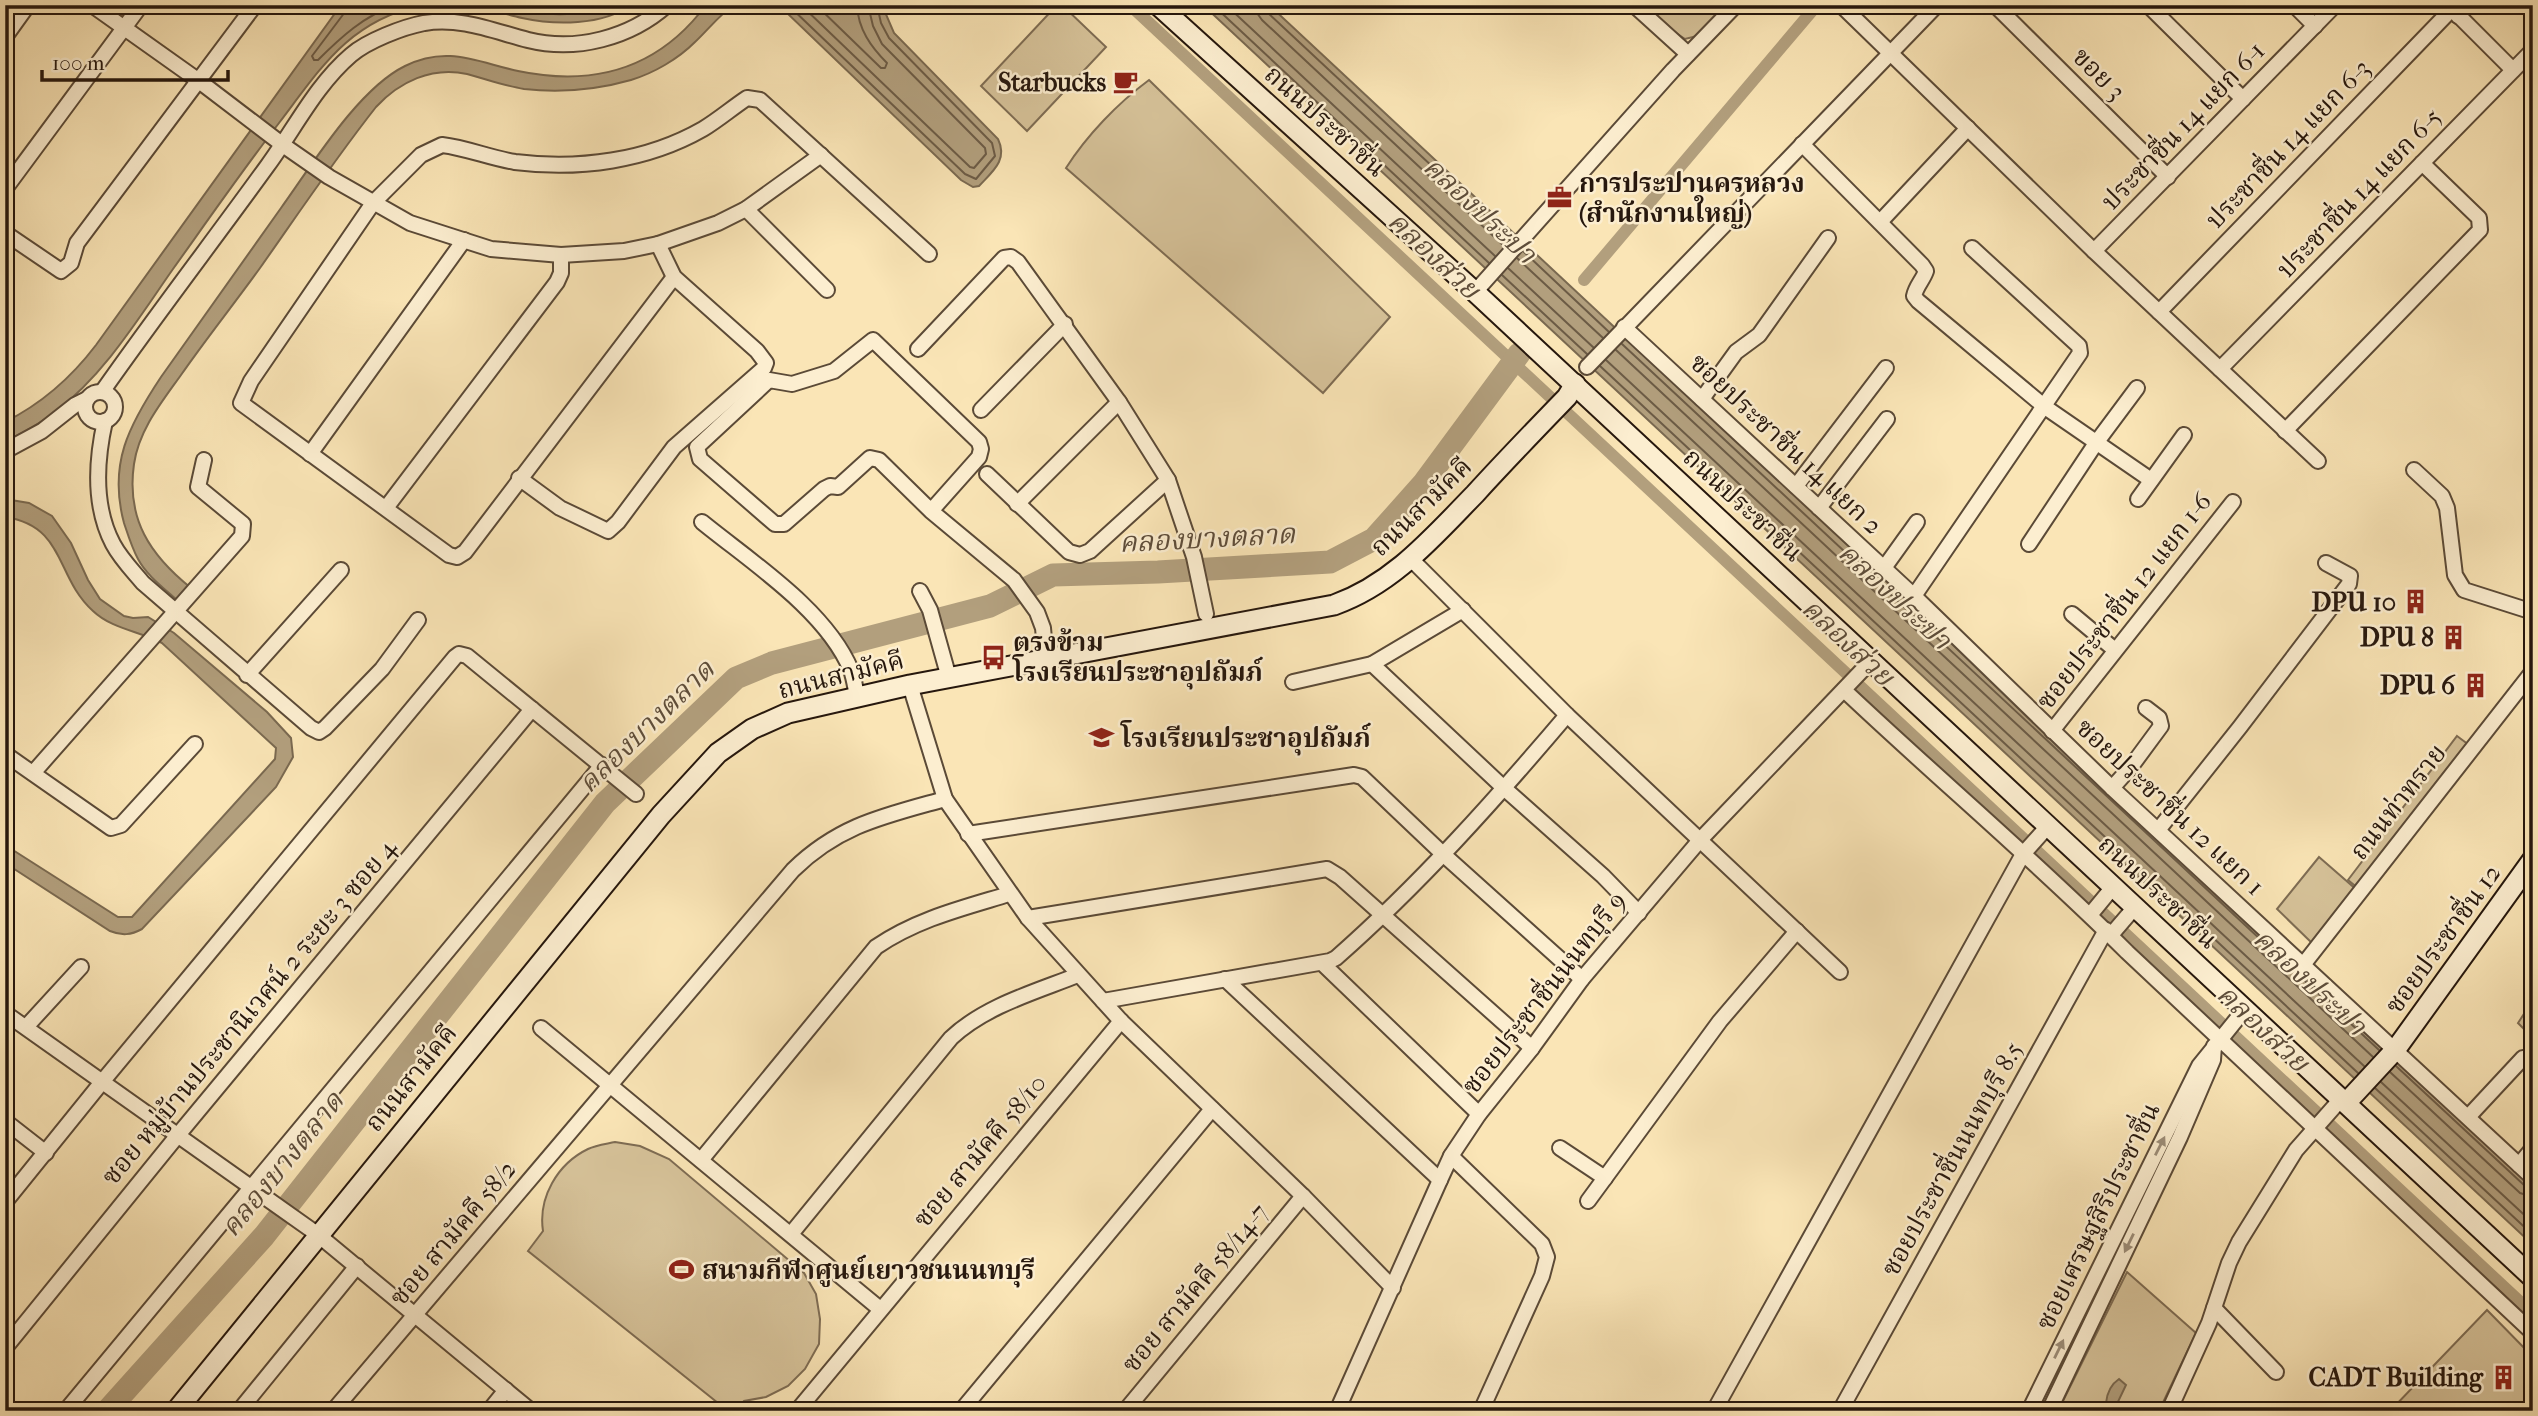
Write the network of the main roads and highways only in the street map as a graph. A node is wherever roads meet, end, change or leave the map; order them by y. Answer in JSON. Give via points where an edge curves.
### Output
{"nodes":[{"id":1,"x":1158,"y":5,"type":"edge"},
{"id":2,"x":1571,"y":390,"type":"junction"},
{"id":3,"x":2533,"y":859,"type":"edge"},
{"id":4,"x":2334,"y":1110,"type":"junction"},
{"id":5,"x":2533,"y":1278,"type":"edge"},
{"id":6,"x":176,"y":1411,"type":"edge"}],
"edges":[{"from":1,"to":2,"type":"main road","name":"ถนนประชาชื่น","via":[[1481,285]]},
{"from":2,"to":4,"type":"main road","name":"ถนนประชาชื่น","via":[[2044,831],[2100,903],[2131,913]]},
{"from":2,"to":6,"type":"main road","name":"ถนนสามัคคี","via":[[1411,559],[1372,589],[1334,605],[910,685],[788,713],[752,729],[718,752],[652,825]]},
{"from":3,"to":4,"type":"main road","name":"ซอยประชาชื่น 12","via":[[2395,1050]]},
{"from":4,"to":5,"type":"main road","name":"ถนนประชาชื่น"}]}
